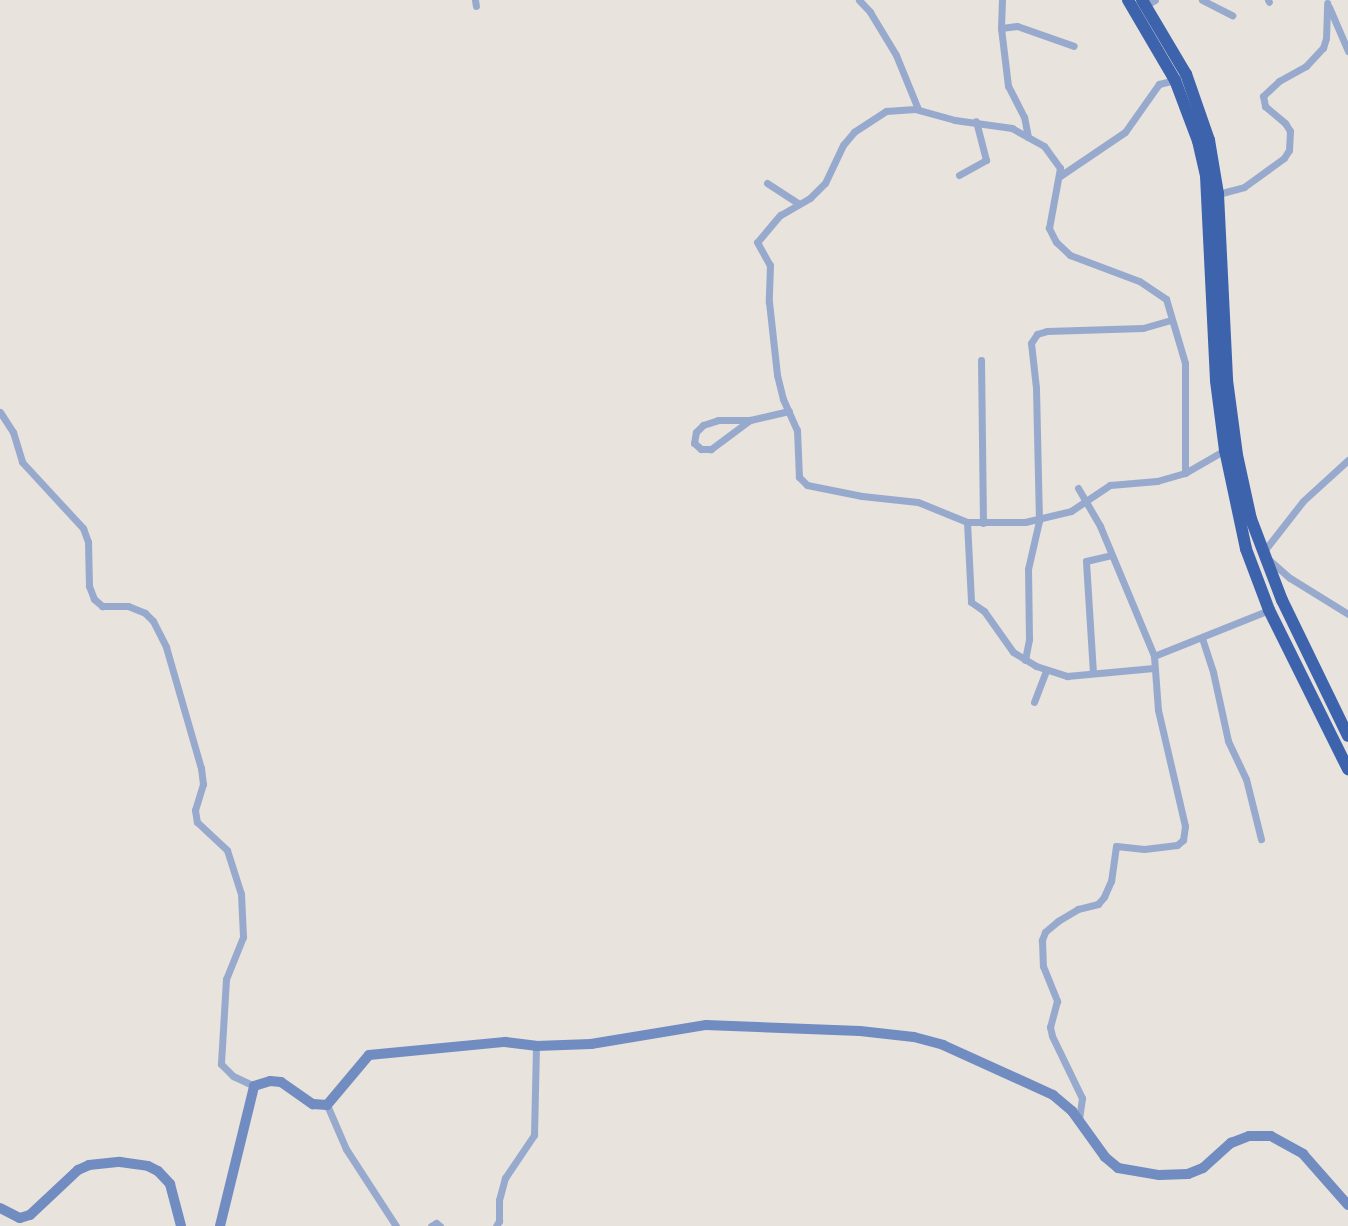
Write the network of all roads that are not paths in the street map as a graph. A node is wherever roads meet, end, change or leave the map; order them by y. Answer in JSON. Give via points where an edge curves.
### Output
{"nodes":[{"id":1,"x":859,"y":0,"type":"edge"},
{"id":2,"x":1002,"y":0,"type":"edge"},
{"id":3,"x":1128,"y":0,"type":"edge"},
{"id":4,"x":1202,"y":0,"type":"edge"},
{"id":5,"x":1147,"y":2,"type":"edge"},
{"id":6,"x":1326,"y":2,"type":"edge"},
{"id":7,"x":1232,"y":15,"type":"dead end"},
{"id":8,"x":1001,"y":28,"type":"junction"},
{"id":9,"x":1074,"y":46,"type":"dead end"},
{"id":10,"x":1348,"y":51,"type":"edge"},
{"id":11,"x":1175,"y":80,"type":"junction"},
{"id":12,"x":918,"y":110,"type":"junction"},
{"id":13,"x":976,"y":121,"type":"junction"},
{"id":14,"x":1028,"y":137,"type":"junction"},
{"id":15,"x":959,"y":175,"type":"dead end"},
{"id":16,"x":1060,"y":176,"type":"junction"},
{"id":17,"x":767,"y":183,"type":"dead end"},
{"id":18,"x":1218,"y":194,"type":"junction"},
{"id":19,"x":799,"y":204,"type":"junction"},
{"id":20,"x":1171,"y":320,"type":"junction"},
{"id":21,"x":981,"y":360,"type":"dead end"},
{"id":22,"x":789,"y":411,"type":"junction"},
{"id":23,"x":0,"y":412,"type":"edge"},
{"id":24,"x":750,"y":420,"type":"junction"},
{"id":25,"x":1225,"y":450,"type":"junction"},
{"id":26,"x":1348,"y":460,"type":"edge"},
{"id":27,"x":1185,"y":473,"type":"junction"},
{"id":28,"x":1078,"y":488,"type":"dead end"},
{"id":29,"x":1088,"y":502,"type":"junction"},
{"id":30,"x":1039,"y":521,"type":"junction"},
{"id":31,"x":967,"y":523,"type":"junction"},
{"id":32,"x":983,"y":523,"type":"junction"},
{"id":33,"x":1262,"y":553,"type":"junction"},
{"id":34,"x":1111,"y":555,"type":"junction"},
{"id":35,"x":1269,"y":610,"type":"junction"},
{"id":36,"x":1348,"y":614,"type":"edge"},
{"id":37,"x":1202,"y":638,"type":"junction"},
{"id":38,"x":1154,"y":656,"type":"junction"},
{"id":39,"x":1025,"y":660,"type":"junction"},
{"id":40,"x":1154,"y":668,"type":"junction"},
{"id":41,"x":1046,"y":670,"type":"junction"},
{"id":42,"x":1093,"y":673,"type":"junction"},
{"id":43,"x":1034,"y":702,"type":"dead end"},
{"id":44,"x":1348,"y":736,"type":"edge"},
{"id":45,"x":1348,"y":769,"type":"edge"},
{"id":46,"x":1261,"y":839,"type":"dead end"},
{"id":47,"x":536,"y":1046,"type":"junction"},
{"id":48,"x":254,"y":1086,"type":"junction"},
{"id":49,"x":327,"y":1105,"type":"junction"},
{"id":50,"x":1079,"y":1119,"type":"junction"},
{"id":51,"x":1348,"y":1205,"type":"edge"},
{"id":52,"x":0,"y":1208,"type":"edge"},
{"id":53,"x":181,"y":1226,"type":"edge"},
{"id":54,"x":220,"y":1226,"type":"edge"},
{"id":55,"x":396,"y":1226,"type":"edge"},
{"id":56,"x":431,"y":1226,"type":"edge"},
{"id":57,"x":440,"y":1226,"type":"edge"},
{"id":58,"x":496,"y":1226,"type":"edge"}],
"edges":[{"from":1,"to":12,"type":"street","via":[[895,55]]},
{"from":2,"to":8,"type":"street"},
{"from":3,"to":11,"type":"highway"},
{"from":4,"to":7,"type":"street"},
{"from":5,"to":18,"type":"highway","via":[[1201,110]]},
{"from":6,"to":10,"type":"street"},
{"from":6,"to":18,"type":"street","via":[[1323,47],[1306,66],[1263,96],[1265,106],[1290,131],[1289,150],[1244,187]]},
{"from":8,"to":9,"type":"street","via":[[1017,26]]},
{"from":8,"to":14,"type":"street","via":[[1008,86],[1024,117]]},
{"from":11,"to":16,"type":"street","via":[[1159,84],[1125,132]]},
{"from":11,"to":25,"type":"highway","via":[[1206,176],[1216,382]]},
{"from":12,"to":13,"type":"street"},
{"from":12,"to":19,"type":"street","via":[[886,111],[854,132],[825,183]]},
{"from":13,"to":14,"type":"street","via":[[1012,128]]},
{"from":13,"to":15,"type":"street","via":[[986,160]]},
{"from":14,"to":16,"type":"street","via":[[1051,153]]},
{"from":16,"to":20,"type":"street","via":[[1049,228],[1056,242],[1070,255],[1154,288],[1166,299]]},
{"from":17,"to":19,"type":"street"},
{"from":18,"to":33,"type":"highway","via":[[1227,380],[1237,455]]},
{"from":19,"to":22,"type":"street","via":[[780,215],[757,242],[769,265],[777,375]]},
{"from":20,"to":27,"type":"street","via":[[1185,363]]},
{"from":20,"to":30,"type":"street","via":[[1143,328],[1047,331],[1034,338]]},
{"from":21,"to":32,"type":"street"},
{"from":22,"to":24,"type":"street"},
{"from":22,"to":31,"type":"street","via":[[797,430],[799,475],[804,483],[918,502]]},
{"from":23,"to":48,"type":"street","via":[[13,432],[22,462],[83,528],[94,599],[102,606],[128,606],[145,613],[166,646],[201,768],[197,822],[227,850],[241,894],[243,937],[226,979],[221,1064]]},
{"from":24,"to":24,"type":"street","via":[[703,425],[694,443],[712,449]]},
{"from":25,"to":27,"type":"street"},
{"from":25,"to":35,"type":"highway","via":[[1246,549]]},
{"from":26,"to":33,"type":"street","via":[[1303,501]]},
{"from":27,"to":29,"type":"street","via":[[1110,485]]},
{"from":28,"to":29,"type":"street"},
{"from":29,"to":30,"type":"street"},
{"from":29,"to":34,"type":"street"},
{"from":30,"to":32,"type":"street"},
{"from":30,"to":39,"type":"street","via":[[1028,569]]},
{"from":31,"to":32,"type":"street"},
{"from":31,"to":39,"type":"street","via":[[971,602],[984,611],[1004,644]]},
{"from":33,"to":36,"type":"street","via":[[1290,578]]},
{"from":33,"to":44,"type":"highway"},
{"from":34,"to":38,"type":"street"},
{"from":34,"to":42,"type":"street","via":[[1086,561]]},
{"from":35,"to":37,"type":"street"},
{"from":35,"to":45,"type":"highway"},
{"from":37,"to":38,"type":"street"},
{"from":37,"to":46,"type":"street","via":[[1228,741],[1246,779]]},
{"from":38,"to":40,"type":"street"},
{"from":39,"to":41,"type":"street"},
{"from":40,"to":42,"type":"street"},
{"from":40,"to":50,"type":"street","via":[[1158,710],[1185,826],[1182,840],[1177,845],[1144,849],[1116,846],[1104,897],[1058,921],[1042,940],[1043,966],[1057,1000],[1052,1036],[1082,1098]]},
{"from":41,"to":42,"type":"street","via":[[1067,676]]},
{"from":41,"to":43,"type":"street"},
{"from":47,"to":49,"type":"street","via":[[505,1042],[369,1055]]},
{"from":47,"to":50,"type":"street","via":[[598,1043],[698,1026],[914,1037],[1022,1079],[1052,1095]]},
{"from":47,"to":58,"type":"street","via":[[534,1135],[505,1178]]},
{"from":48,"to":49,"type":"street","via":[[281,1082],[313,1104]]},
{"from":48,"to":54,"type":"street"},
{"from":49,"to":55,"type":"street","via":[[346,1149]]},
{"from":50,"to":51,"type":"street","via":[[1118,1168],[1159,1175],[1188,1174],[1203,1168],[1231,1143],[1249,1136],[1271,1136],[1303,1154]]},
{"from":52,"to":53,"type":"street","via":[[20,1218],[30,1215],[78,1170],[89,1164],[120,1161],[158,1171],[170,1184]]},
{"from":56,"to":57,"type":"street"}]}
